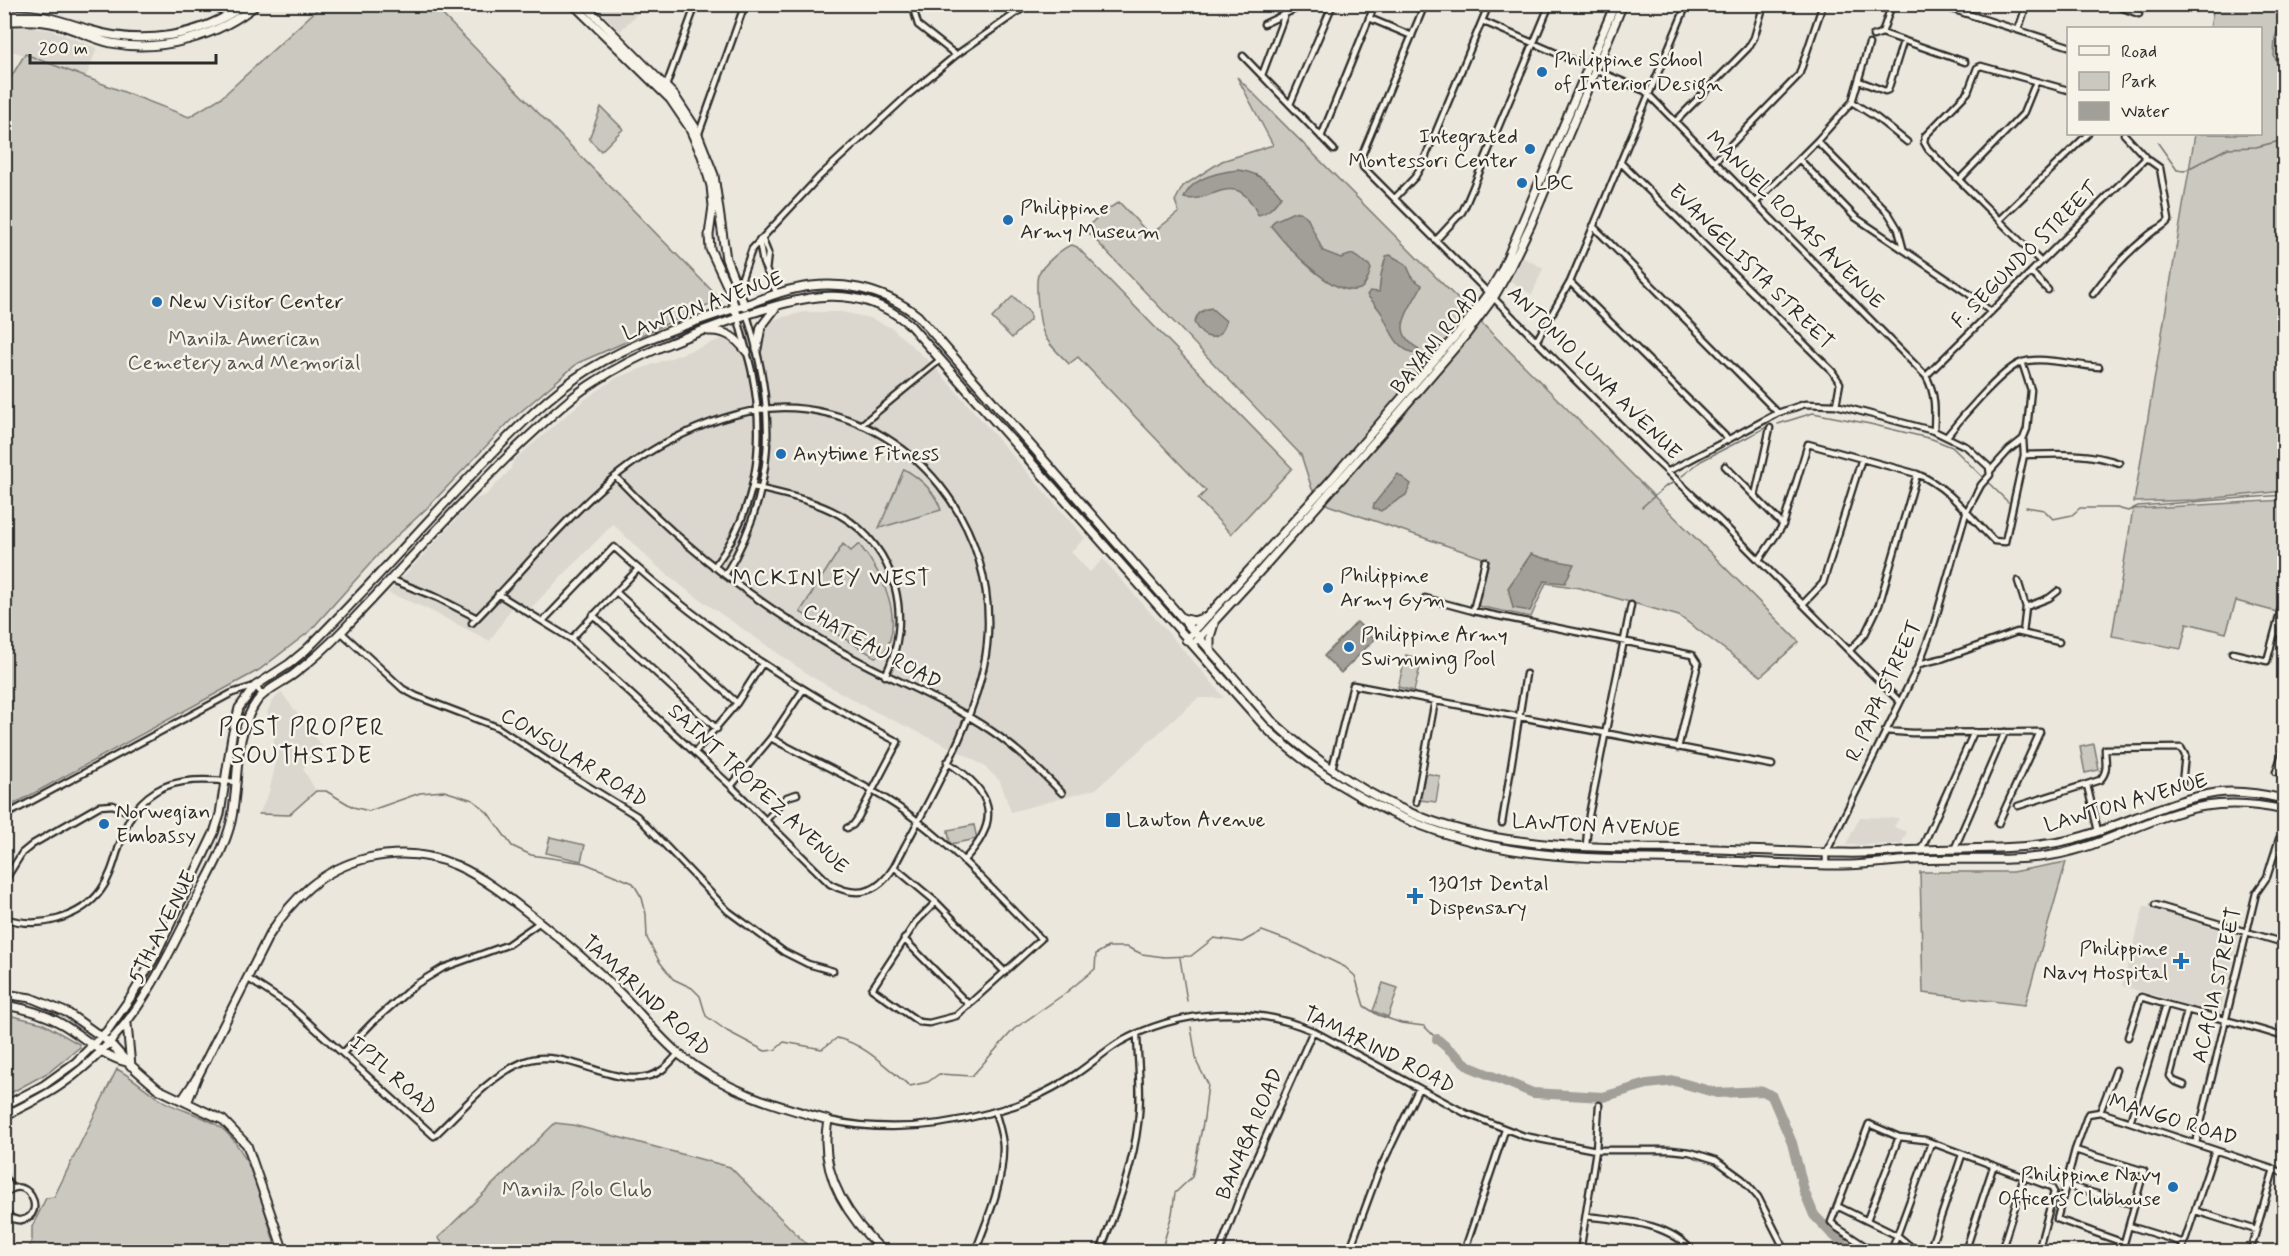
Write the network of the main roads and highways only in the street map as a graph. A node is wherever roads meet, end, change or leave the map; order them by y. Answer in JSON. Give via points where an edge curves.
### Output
{"nodes":[{"id":1,"x":245,"y":4,"type":"edge"},
{"id":2,"x":257,"y":4,"type":"edge"},
{"id":3,"x":573,"y":4,"type":"edge"},
{"id":4,"x":584,"y":4,"type":"edge"},
{"id":5,"x":1615,"y":4,"type":"edge"},
{"id":6,"x":1623,"y":4,"type":"edge"},
{"id":7,"x":4,"y":15,"type":"edge"},
{"id":8,"x":4,"y":22,"type":"edge"},
{"id":9,"x":77,"y":29,"type":"junction"},
{"id":10,"x":1591,"y":68,"type":"junction"},
{"id":11,"x":665,"y":90,"type":"junction"},
{"id":12,"x":744,"y":305,"type":"junction"},
{"id":13,"x":778,"y":305,"type":"junction"},
{"id":14,"x":736,"y":307,"type":"junction"},
{"id":15,"x":747,"y":315,"type":"junction"},
{"id":16,"x":738,"y":318,"type":"junction"},
{"id":17,"x":697,"y":333,"type":"junction"},
{"id":18,"x":757,"y":349,"type":"road end"},
{"id":19,"x":747,"y":352,"type":"road end"},
{"id":20,"x":1181,"y":617,"type":"junction"},
{"id":21,"x":1213,"y":619,"type":"junction"},
{"id":22,"x":1197,"y":636,"type":"junction"},
{"id":23,"x":1189,"y":643,"type":"junction"},
{"id":24,"x":1210,"y":651,"type":"junction"},
{"id":25,"x":255,"y":686,"type":"joint"},
{"id":26,"x":263,"y":695,"type":"joint"},
{"id":27,"x":2284,"y":799,"type":"edge"},
{"id":28,"x":2284,"y":810,"type":"edge"},
{"id":29,"x":4,"y":994,"type":"edge"},
{"id":30,"x":4,"y":1005,"type":"edge"},
{"id":31,"x":127,"y":1023,"type":"junction"},
{"id":32,"x":102,"y":1036,"type":"junction"},
{"id":33,"x":110,"y":1042,"type":"junction"},
{"id":34,"x":93,"y":1045,"type":"junction"},
{"id":35,"x":101,"y":1050,"type":"junction"},
{"id":36,"x":129,"y":1064,"type":"junction"},
{"id":37,"x":185,"y":1102,"type":"junction"},
{"id":38,"x":4,"y":1106,"type":"edge"},
{"id":39,"x":4,"y":1116,"type":"edge"},
{"id":40,"x":284,"y":1251,"type":"edge"},
{"id":41,"x":884,"y":1251,"type":"edge"}],
"edges":[{"from":1,"to":9,"type":"main road","via":[[204,26],[164,37],[124,37]]},
{"from":2,"to":9,"type":"main road","via":[[229,24],[164,44],[122,45]]},
{"from":3,"to":11,"type":"main road"},
{"from":4,"to":11,"type":"main road"},
{"from":5,"to":10,"type":"main road","name":"BAYANI ROAD"},
{"from":6,"to":10,"type":"main road","name":"BAYANI ROAD"},
{"from":7,"to":9,"type":"main road","via":[[37,15]]},
{"from":8,"to":9,"type":"main road","via":[[36,21]]},
{"from":10,"to":21,"type":"main road","name":"BAYANI ROAD","via":[[1492,294],[1465,336]]},
{"from":11,"to":12,"type":"main road","via":[[685,108],[699,133],[714,175],[726,259]]},
{"from":11,"to":14,"type":"main road","via":[[694,136],[705,166],[713,198],[710,249]]},
{"from":12,"to":14,"type":"main road","name":"LAWTON AVENUE"},
{"from":12,"to":15,"type":"main road"},
{"from":12,"to":20,"type":"main road","name":"LAWTON AVENUE","via":[[814,286],[861,288],[912,311]]},
{"from":13,"to":15,"type":"main road","name":"LAWTON AVENUE"},
{"from":13,"to":18,"type":"main road","via":[[761,327]]},
{"from":13,"to":23,"type":"main road","name":"LAWTON AVENUE","via":[[822,296],[847,298],[877,305],[909,324]]},
{"from":14,"to":16,"type":"main road"},
{"from":14,"to":25,"type":"main road","name":"LAWTON AVENUE","via":[[661,334],[587,371],[567,386],[484,461],[312,644]]},
{"from":15,"to":16,"type":"main road","name":"LAWTON AVENUE"},
{"from":16,"to":17,"type":"main road","name":"LAWTON AVENUE"},
{"from":17,"to":19,"type":"main road","via":[[727,333]]},
{"from":17,"to":26,"type":"main road","name":"LAWTON AVENUE","via":[[640,356],[575,395],[502,461],[341,632],[305,665]]},
{"from":20,"to":21,"type":"main road","via":[[1194,621]]},
{"from":20,"to":22,"type":"main road","name":"LAWTON AVENUE"},
{"from":21,"to":22,"type":"main road","name":"BAYANI ROAD"},
{"from":21,"to":24,"type":"main road"},
{"from":22,"to":23,"type":"main road","name":"BAYANI ROAD"},
{"from":22,"to":24,"type":"main road","name":"LAWTON AVENUE"},
{"from":23,"to":28,"type":"main road","name":"LAWTON AVENUE","via":[[1267,729],[1324,776],[1365,801],[1442,833],[1529,853],[1826,865],[2033,858],[2075,850],[2203,807],[2251,804]]},
{"from":24,"to":27,"type":"main road","name":"LAWTON AVENUE","via":[[1271,720],[1332,769],[1400,807],[1447,826],[1529,842],[1826,853],[1954,850],[2038,845],[2076,838],[2197,796],[2235,792]]},
{"from":25,"to":32,"type":"main road","name":"5TH AVENUE","via":[[239,708],[220,814],[207,850],[146,973]]},
{"from":26,"to":31,"type":"main road","name":"5TH AVENUE","via":[[244,728],[231,823],[218,857],[157,978]]},
{"from":29,"to":32,"type":"main road","via":[[49,1004]]},
{"from":30,"to":34,"type":"main road","via":[[44,1015]]},
{"from":31,"to":33,"type":"main road","name":"5TH AVENUE"},
{"from":31,"to":36,"type":"main road"},
{"from":32,"to":33,"type":"main road"},
{"from":32,"to":34,"type":"main road","name":"5TH AVENUE"},
{"from":33,"to":35,"type":"main road","name":"5TH AVENUE"},
{"from":33,"to":36,"type":"main road"},
{"from":34,"to":35,"type":"main road"},
{"from":34,"to":38,"type":"main road","name":"5TH AVENUE","via":[[55,1078]]},
{"from":35,"to":36,"type":"main road"},
{"from":35,"to":39,"type":"main road","name":"5TH AVENUE","via":[[59,1087]]},
{"from":36,"to":37,"type":"main road","via":[[158,1089]]},
{"from":37,"to":40,"type":"main road","via":[[223,1120],[247,1145]]},
{"from":37,"to":41,"type":"main road","name":"TAMARIND ROAD","via":[[280,917],[306,889],[331,871],[353,862],[400,854],[432,857],[470,870],[540,922],[618,991],[678,1054],[712,1078],[741,1093],[828,1120],[825,1146],[835,1185],[858,1223]]}]}
